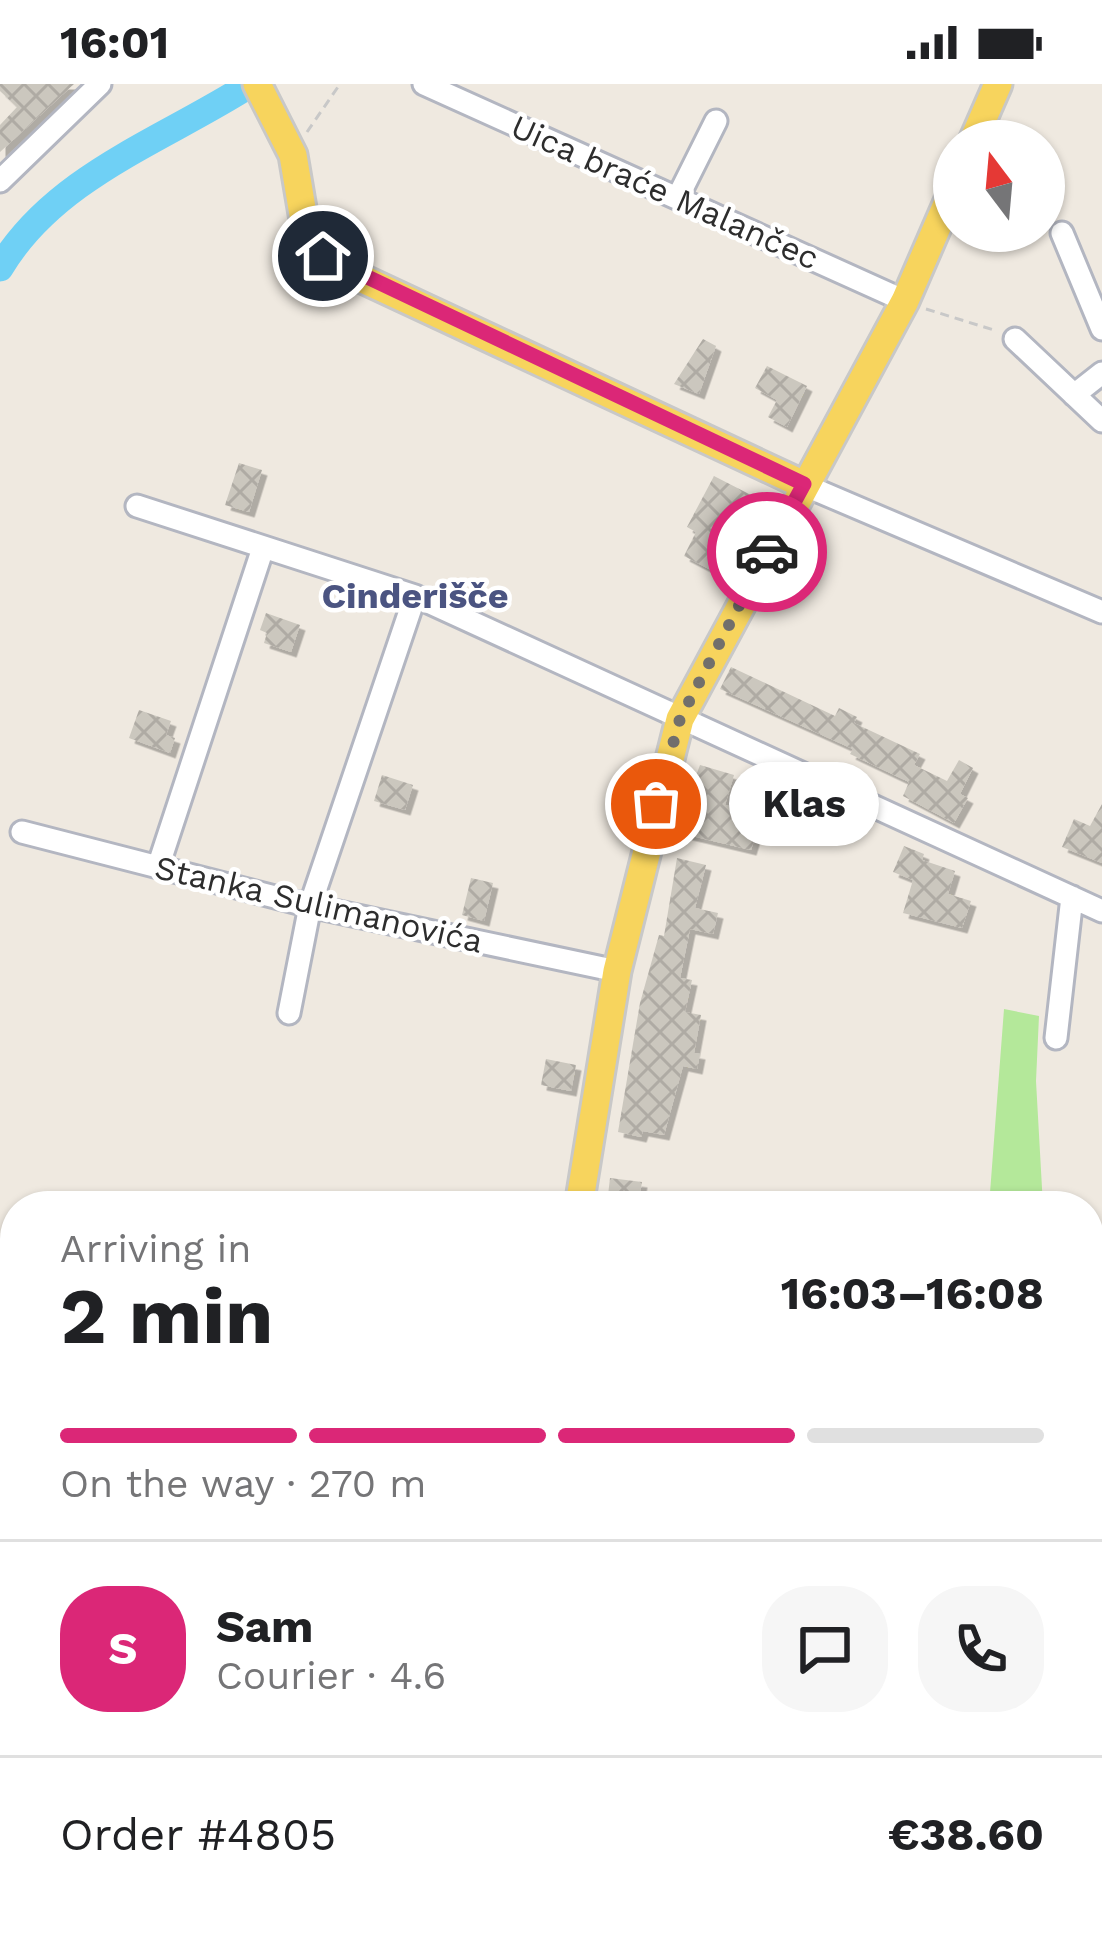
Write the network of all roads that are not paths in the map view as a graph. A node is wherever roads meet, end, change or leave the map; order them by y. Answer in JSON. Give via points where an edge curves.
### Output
{"nodes":[{"id":1,"x":100,"y":84,"type":"edge"},
{"id":2,"x":424,"y":84,"type":"edge"},
{"id":3,"x":998,"y":84,"type":"edge"},
{"id":4,"x":263,"y":95,"type":"edge"},
{"id":5,"x":982,"y":120,"type":"edge"},
{"id":6,"x":716,"y":121,"type":"dead end"},
{"id":7,"x":0,"y":181,"type":"edge"},
{"id":8,"x":678,"y":197,"type":"junction"},
{"id":9,"x":1065,"y":240,"type":"edge"},
{"id":10,"x":933,"y":246,"type":"edge"},
{"id":11,"x":912,"y":304,"type":"junction"},
{"id":12,"x":1102,"y":329,"type":"edge"},
{"id":13,"x":1015,"y":339,"type":"road end"},
{"id":14,"x":1102,"y":373,"type":"edge"},
{"id":15,"x":1073,"y":395,"type":"junction"},
{"id":16,"x":1102,"y":421,"type":"edge"},
{"id":17,"x":804,"y":484,"type":"junction"},
{"id":18,"x":137,"y":506,"type":"dead end"},
{"id":19,"x":263,"y":548,"type":"junction"},
{"id":20,"x":415,"y":596,"type":"junction"},
{"id":21,"x":1102,"y":612,"type":"edge"},
{"id":22,"x":680,"y":719,"type":"junction"},
{"id":23,"x":22,"y":832,"type":"dead end"},
{"id":24,"x":158,"y":867,"type":"junction"},
{"id":25,"x":1072,"y":898,"type":"junction"},
{"id":26,"x":310,"y":906,"type":"junction"},
{"id":27,"x":1102,"y":911,"type":"edge"},
{"id":28,"x":617,"y":971,"type":"junction"},
{"id":29,"x":289,"y":1013,"type":"dead end"},
{"id":30,"x":1056,"y":1038,"type":"dead end"},
{"id":31,"x":581,"y":1191,"type":"edge"}],
"edges":[{"from":1,"to":7,"type":"street"},
{"from":2,"to":8,"type":"street","name":"Uica braće Malančec"},
{"from":3,"to":5,"type":"main road"},
{"from":4,"to":17,"type":"main road","via":[[293,155],[306,232],[335,266]]},
{"from":6,"to":8,"type":"street"},
{"from":8,"to":11,"type":"street","name":"Uica braće Malančec"},
{"from":9,"to":12,"type":"street"},
{"from":10,"to":11,"type":"main road"},
{"from":11,"to":17,"type":"main road"},
{"from":13,"to":15,"type":"street"},
{"from":14,"to":15,"type":"street"},
{"from":15,"to":16,"type":"street"},
{"from":17,"to":21,"type":"street"},
{"from":17,"to":22,"type":"main road"},
{"from":18,"to":19,"type":"street"},
{"from":19,"to":20,"type":"street"},
{"from":19,"to":24,"type":"street"},
{"from":20,"to":22,"type":"street"},
{"from":20,"to":26,"type":"street"},
{"from":22,"to":25,"type":"street"},
{"from":22,"to":28,"type":"main road"},
{"from":23,"to":24,"type":"street","name":"Stanka Sulimanovića"},
{"from":24,"to":26,"type":"street","name":"Stanka Sulimanovića"},
{"from":25,"to":27,"type":"street"},
{"from":25,"to":30,"type":"street"},
{"from":26,"to":28,"type":"street","name":"Stanka Sulimanovića"},
{"from":26,"to":29,"type":"street"},
{"from":28,"to":31,"type":"main road"}]}
